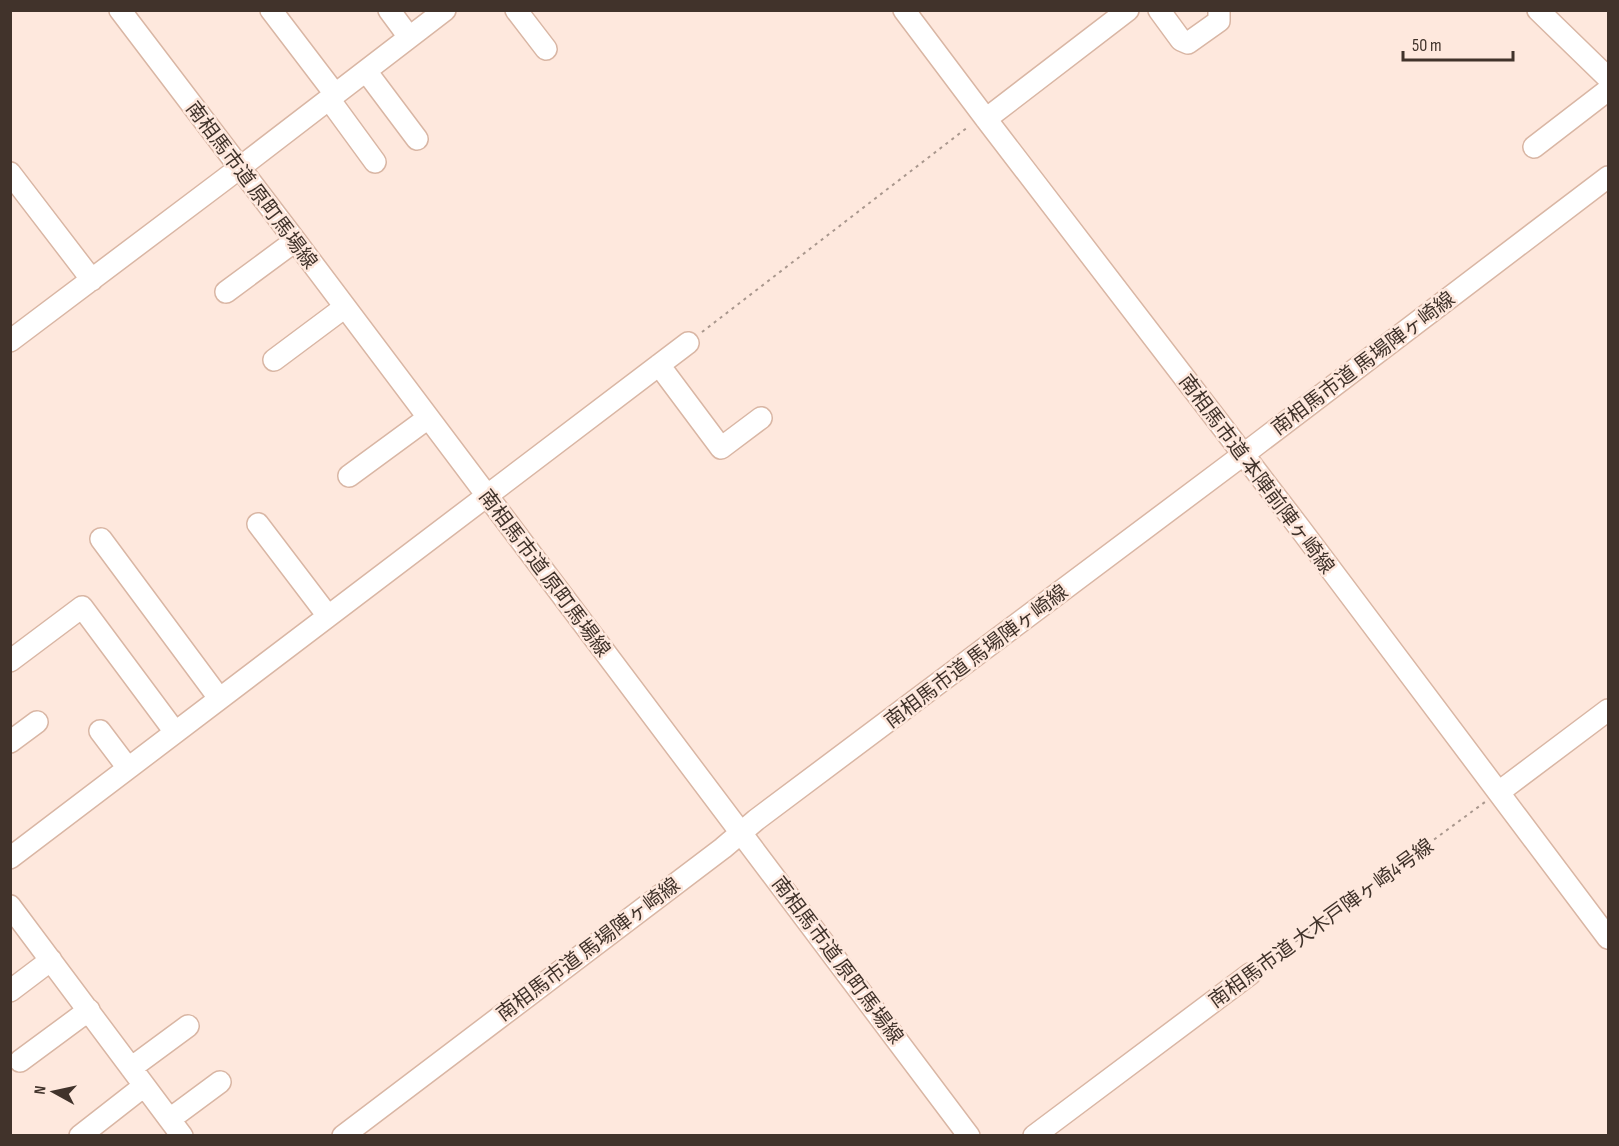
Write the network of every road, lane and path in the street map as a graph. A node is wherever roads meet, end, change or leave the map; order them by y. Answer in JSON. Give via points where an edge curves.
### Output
{"nodes":[{"id":1,"x":120,"y":10,"type":"edge"},
{"id":2,"x":271,"y":10,"type":"edge"},
{"id":3,"x":389,"y":10,"type":"edge"},
{"id":4,"x":445,"y":10,"type":"edge"},
{"id":5,"x":516,"y":10,"type":"edge"},
{"id":6,"x":904,"y":10,"type":"edge"},
{"id":7,"x":1128,"y":10,"type":"edge"},
{"id":8,"x":1159,"y":10,"type":"edge"},
{"id":9,"x":1219,"y":10,"type":"edge"},
{"id":10,"x":1538,"y":10,"type":"edge"},
{"id":11,"x":409,"y":37,"type":"junction"},
{"id":12,"x":546,"y":49,"type":"dead end"},
{"id":13,"x":366,"y":71,"type":"junction"},
{"id":14,"x":1608,"y":78,"type":"edge"},
{"id":15,"x":1608,"y":90,"type":"edge"},
{"id":16,"x":332,"y":97,"type":"junction"},
{"id":17,"x":986,"y":119,"type":"junction"},
{"id":18,"x":417,"y":139,"type":"dead end"},
{"id":19,"x":1534,"y":147,"type":"dead end"},
{"id":20,"x":375,"y":162,"type":"dead end"},
{"id":21,"x":239,"y":168,"type":"junction"},
{"id":22,"x":10,"y":174,"type":"edge"},
{"id":23,"x":1608,"y":177,"type":"edge"},
{"id":24,"x":295,"y":241,"type":"junction"},
{"id":25,"x":92,"y":280,"type":"junction"},
{"id":26,"x":226,"y":292,"type":"dead end"},
{"id":27,"x":345,"y":307,"type":"junction"},
{"id":28,"x":10,"y":340,"type":"edge"},
{"id":29,"x":688,"y":343,"type":"joint"},
{"id":30,"x":274,"y":360,"type":"dead end"},
{"id":31,"x":659,"y":364,"type":"junction"},
{"id":32,"x":428,"y":418,"type":"junction"},
{"id":33,"x":761,"y":418,"type":"dead end"},
{"id":34,"x":1242,"y":454,"type":"junction"},
{"id":35,"x":349,"y":476,"type":"dead end"},
{"id":36,"x":487,"y":496,"type":"junction"},
{"id":37,"x":258,"y":524,"type":"dead end"},
{"id":38,"x":101,"y":539,"type":"dead end"},
{"id":39,"x":328,"y":616,"type":"junction"},
{"id":40,"x":10,"y":661,"type":"edge"},
{"id":41,"x":219,"y":698,"type":"junction"},
{"id":42,"x":1608,"y":710,"type":"edge"},
{"id":43,"x":37,"y":722,"type":"dead end"},
{"id":44,"x":100,"y":730,"type":"dead end"},
{"id":45,"x":175,"y":732,"type":"junction"},
{"id":46,"x":10,"y":742,"type":"edge"},
{"id":47,"x":128,"y":768,"type":"junction"},
{"id":48,"x":1498,"y":792,"type":"junction"},
{"id":49,"x":742,"y":833,"type":"junction"},
{"id":50,"x":10,"y":858,"type":"edge"},
{"id":51,"x":10,"y":906,"type":"edge"},
{"id":52,"x":1608,"y":938,"type":"edge"},
{"id":53,"x":51,"y":960,"type":"junction"},
{"id":54,"x":1250,"y":975,"type":"joint"},
{"id":55,"x":10,"y":991,"type":"edge"},
{"id":56,"x":89,"y":1010,"type":"junction"},
{"id":57,"x":188,"y":1026,"type":"dead end"},
{"id":58,"x":20,"y":1061,"type":"dead end"},
{"id":59,"x":131,"y":1068,"type":"junction"},
{"id":60,"x":220,"y":1082,"type":"dead end"},
{"id":61,"x":144,"y":1086,"type":"junction"},
{"id":62,"x":176,"y":1127,"type":"edge"},
{"id":63,"x":80,"y":1136,"type":"edge"},
{"id":64,"x":343,"y":1136,"type":"edge"},
{"id":65,"x":969,"y":1136,"type":"edge"},
{"id":66,"x":1034,"y":1136,"type":"edge"}],
"edges":[{"from":1,"to":21,"type":"street","name":"南相馬市道 原町馬場線"},
{"from":2,"to":16,"type":"street"},
{"from":3,"to":11,"type":"street"},
{"from":4,"to":11,"type":"street"},
{"from":5,"to":12,"type":"street"},
{"from":6,"to":17,"type":"street","name":"南相馬市道 本陣前陣ヶ崎線"},
{"from":7,"to":17,"type":"street"},
{"from":8,"to":9,"type":"street","via":[[1181,40],[1188,43],[1219,21]]},
{"from":10,"to":14,"type":"street"},
{"from":11,"to":13,"type":"street"},
{"from":13,"to":16,"type":"street"},
{"from":13,"to":18,"type":"street"},
{"from":15,"to":19,"type":"street"},
{"from":16,"to":20,"type":"street"},
{"from":16,"to":21,"type":"street"},
{"from":17,"to":29,"type":"path","via":[[976,120]]},
{"from":17,"to":34,"type":"street","name":"南相馬市道 本陣前陣ヶ崎線"},
{"from":21,"to":24,"type":"street","name":"南相馬市道 原町馬場線"},
{"from":21,"to":25,"type":"street"},
{"from":22,"to":25,"type":"street"},
{"from":23,"to":34,"type":"street","name":"南相馬市道 馬場陣ヶ崎線"},
{"from":24,"to":26,"type":"street"},
{"from":24,"to":27,"type":"street","name":"南相馬市道 原町馬場線"},
{"from":25,"to":28,"type":"street"},
{"from":27,"to":30,"type":"street"},
{"from":27,"to":32,"type":"street","name":"南相馬市道 原町馬場線"},
{"from":29,"to":31,"type":"street"},
{"from":31,"to":33,"type":"street","via":[[721,448]]},
{"from":31,"to":36,"type":"street"},
{"from":32,"to":35,"type":"street"},
{"from":32,"to":36,"type":"street","name":"南相馬市道 原町馬場線"},
{"from":34,"to":48,"type":"street","name":"南相馬市道 本陣前陣ヶ崎線"},
{"from":34,"to":49,"type":"street","name":"南相馬市道 馬場陣ヶ崎線"},
{"from":36,"to":39,"type":"street"},
{"from":36,"to":49,"type":"street","name":"南相馬市道 原町馬場線"},
{"from":37,"to":39,"type":"street"},
{"from":38,"to":41,"type":"street"},
{"from":39,"to":41,"type":"street"},
{"from":40,"to":45,"type":"street","via":[[82,607]]},
{"from":41,"to":45,"type":"street"},
{"from":42,"to":48,"type":"street"},
{"from":43,"to":46,"type":"street"},
{"from":44,"to":47,"type":"street"},
{"from":45,"to":47,"type":"street"},
{"from":47,"to":50,"type":"street"},
{"from":48,"to":52,"type":"street","name":"南相馬市道 本陣前陣ヶ崎線"},
{"from":48,"to":54,"type":"path","name":"南相馬市道 大木戸陣ヶ崎4号線"},
{"from":49,"to":64,"type":"street","name":"南相馬市道 馬場陣ヶ崎線"},
{"from":49,"to":65,"type":"street","name":"南相馬市道 原町馬場線"},
{"from":51,"to":53,"type":"street"},
{"from":53,"to":55,"type":"street"},
{"from":53,"to":56,"type":"street"},
{"from":54,"to":66,"type":"street","name":"南相馬市道 大木戸陣ヶ崎4号線"},
{"from":56,"to":58,"type":"street"},
{"from":56,"to":59,"type":"street"},
{"from":57,"to":59,"type":"street"},
{"from":59,"to":61,"type":"street"},
{"from":60,"to":62,"type":"street"},
{"from":61,"to":62,"type":"street"},
{"from":61,"to":63,"type":"street"}]}
